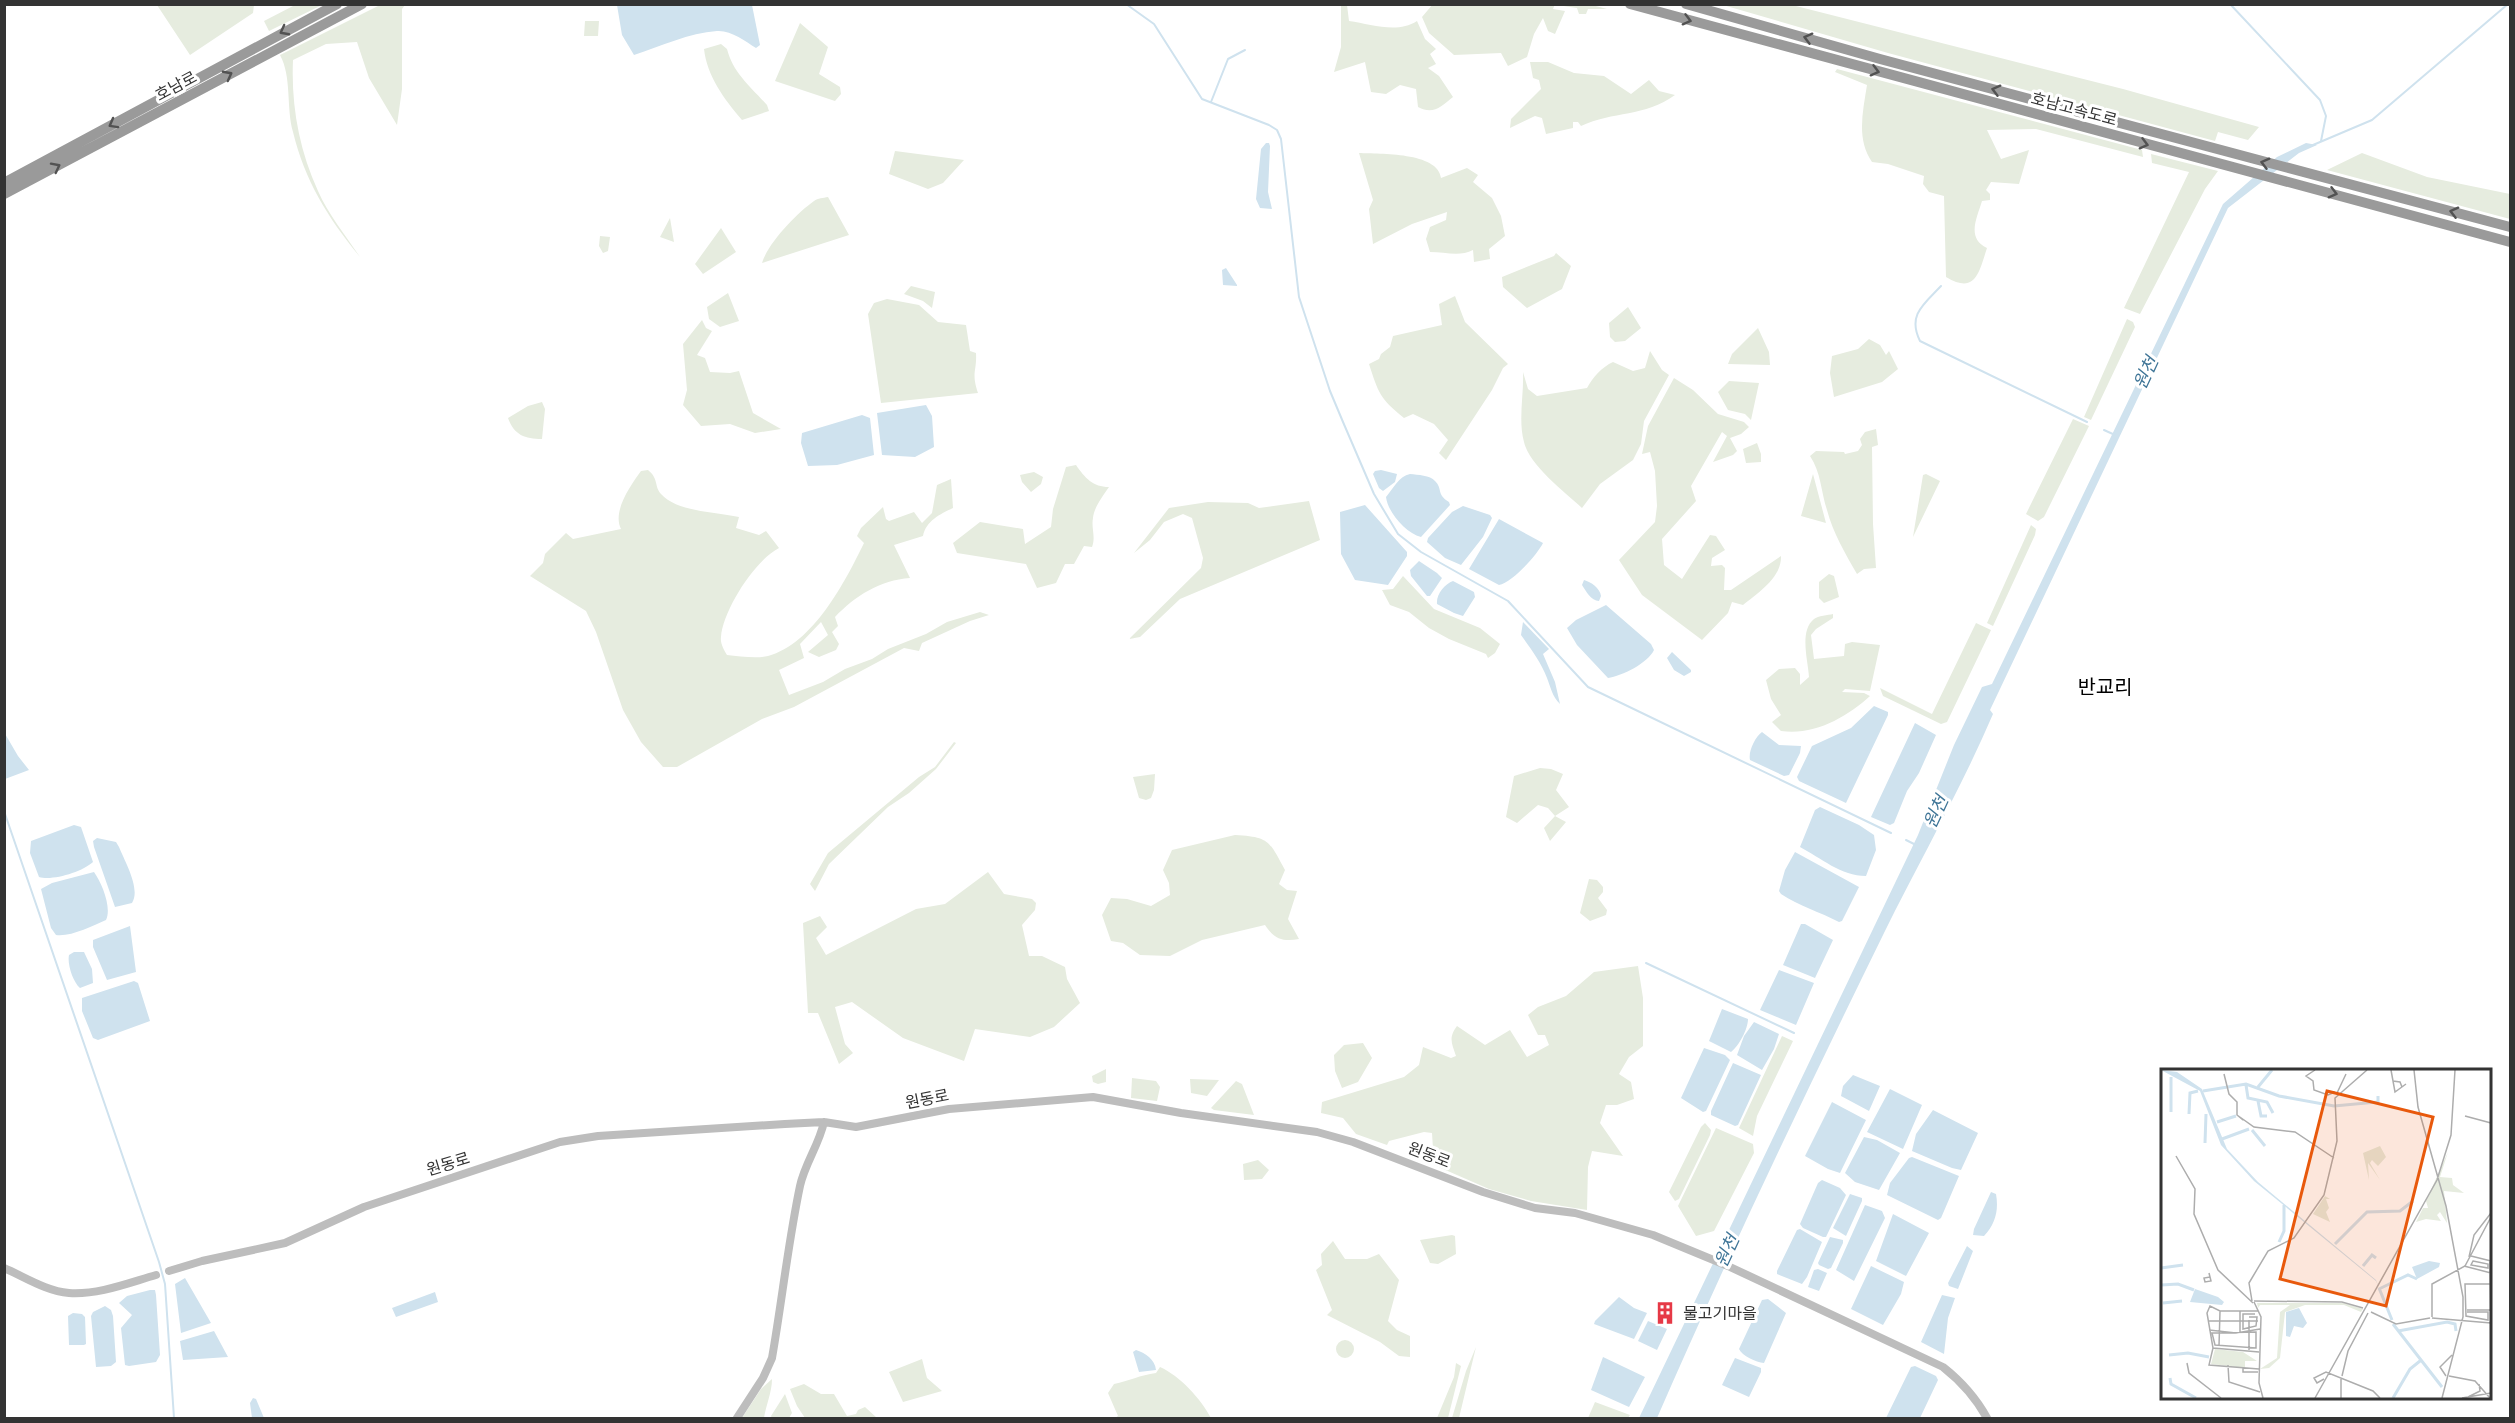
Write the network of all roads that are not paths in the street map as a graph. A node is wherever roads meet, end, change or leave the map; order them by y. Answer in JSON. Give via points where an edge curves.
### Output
{"nodes":[{"id":1,"x":336,"y":4,"type":"edge"},
{"id":2,"x":362,"y":4,"type":"edge"},
{"id":3,"x":1630,"y":4,"type":"edge"},
{"id":4,"x":1686,"y":4,"type":"edge"},
{"id":5,"x":4,"y":183,"type":"edge"},
{"id":6,"x":4,"y":194,"type":"edge"},
{"id":7,"x":2511,"y":227,"type":"edge"},
{"id":8,"x":2511,"y":242,"type":"edge"},
{"id":9,"x":824,"y":1122,"type":"junction"},
{"id":10,"x":4,"y":1268,"type":"edge"},
{"id":11,"x":169,"y":1271,"type":"dead end"},
{"id":12,"x":156,"y":1275,"type":"dead end"},
{"id":13,"x":737,"y":1419,"type":"edge"},
{"id":14,"x":1988,"y":1419,"type":"edge"}],
"edges":[{"from":1,"to":5,"type":"highway","name":"호남로","one_way":true},
{"from":6,"to":2,"type":"highway","name":"호남로","one_way":true},
{"from":3,"to":8,"type":"highway","name":"호남고속도로","one_way":true},
{"from":7,"to":4,"type":"highway","name":"호남고속도로","one_way":true},
{"from":9,"to":11,"type":"street","name":"원동로","via":[[598,1136],[560,1142],[364,1207],[285,1243]]},
{"from":9,"to":13,"type":"street","via":[[800,1184],[772,1358]]},
{"from":9,"to":14,"type":"street","name":"원동로","via":[[856,1127],[949,1109],[1093,1097],[1317,1132],[1483,1192],[1535,1208],[1621,1225],[1706,1256],[1943,1367],[1964,1386]]},
{"from":10,"to":12,"type":"street","via":[[44,1287],[68,1293],[96,1292]]}]}
